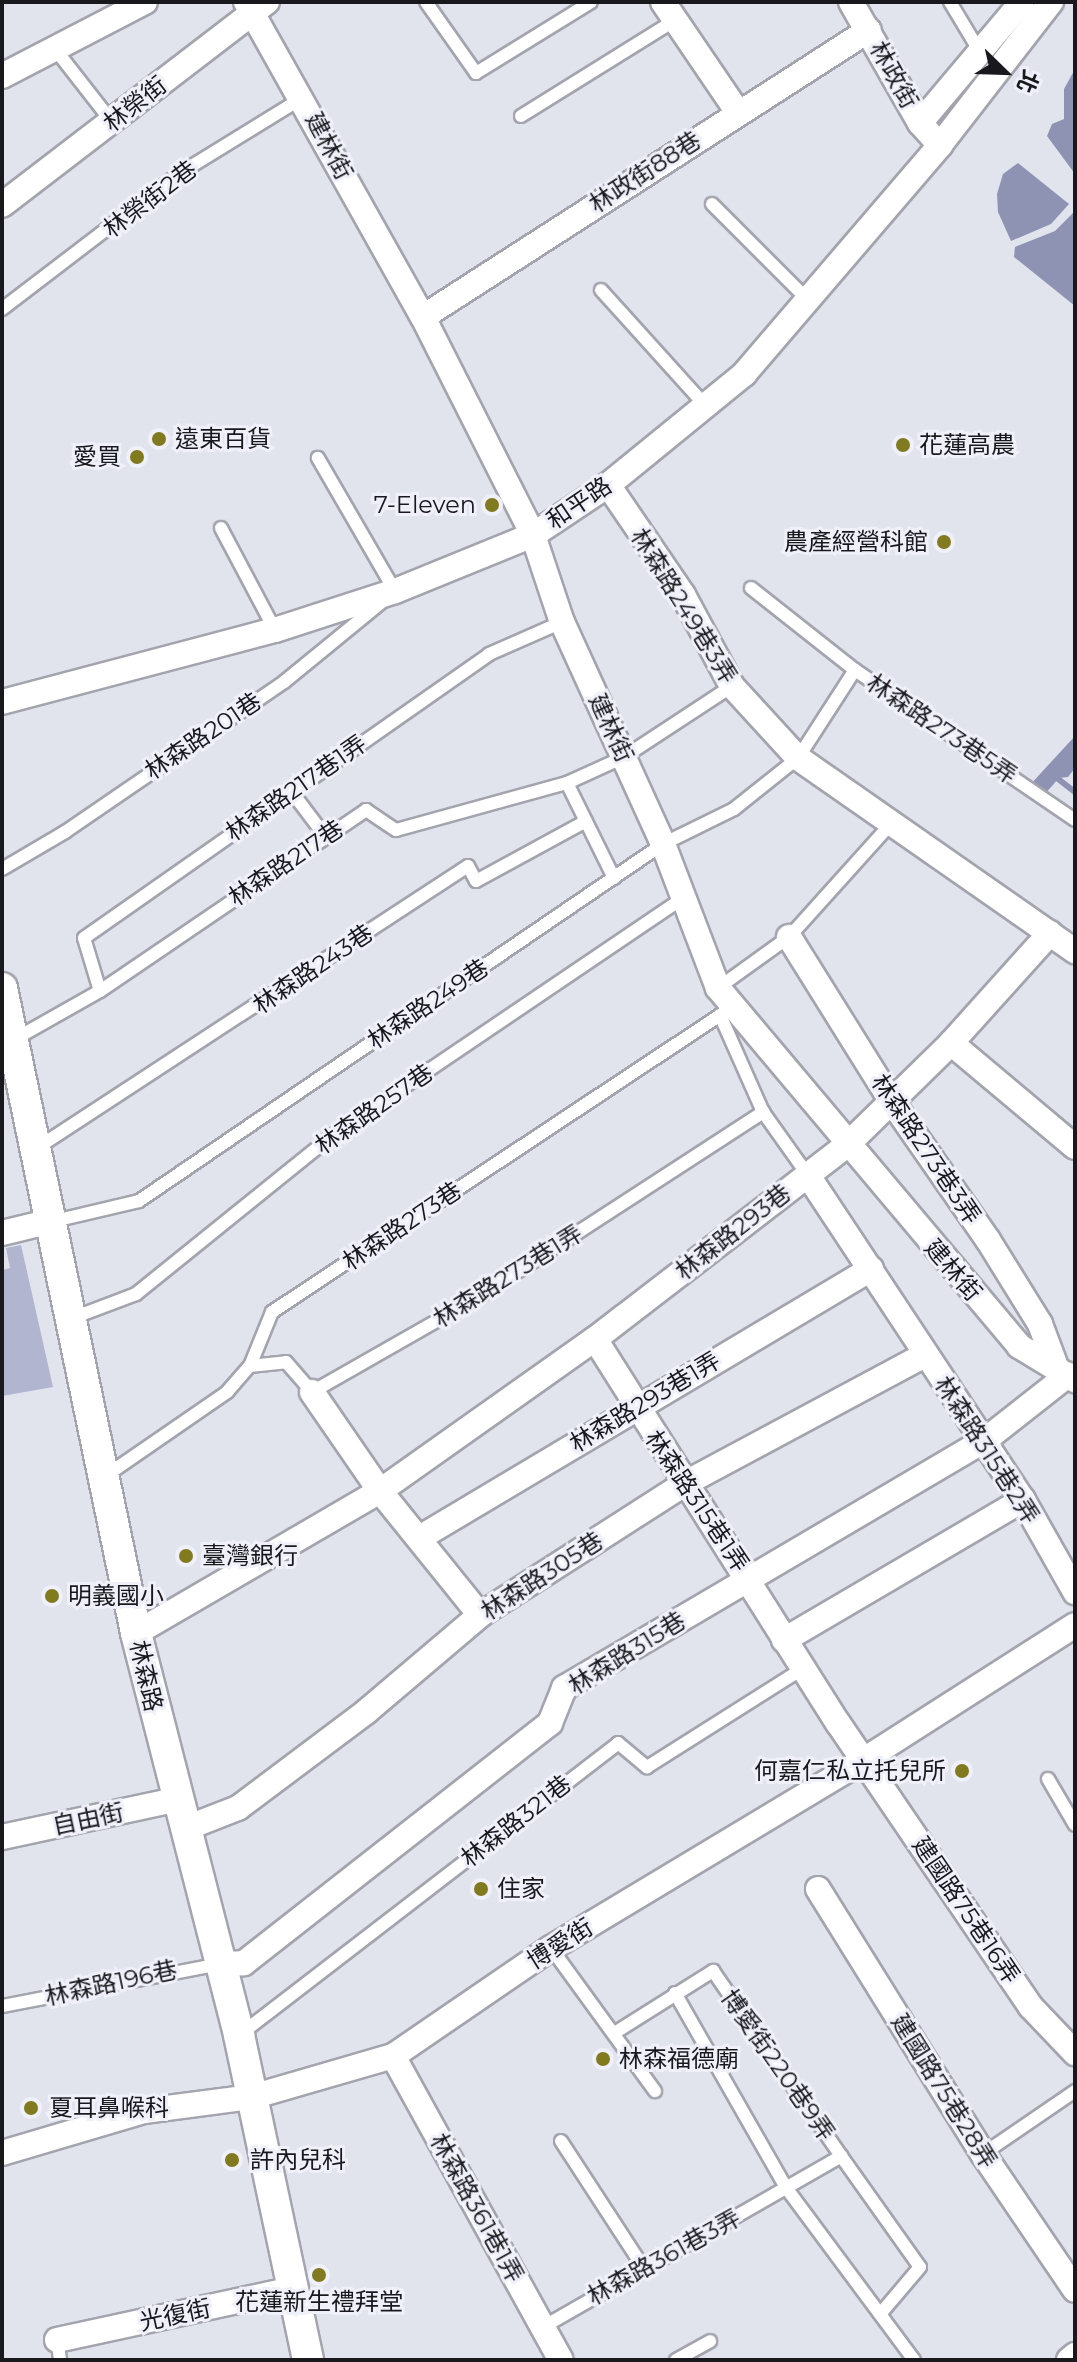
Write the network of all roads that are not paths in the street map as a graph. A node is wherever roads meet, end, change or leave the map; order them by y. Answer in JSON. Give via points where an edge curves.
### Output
{"nodes":[{"id":1,"x":145,"y":2,"type":"edge"},
{"id":2,"x":426,"y":2,"type":"edge"},
{"id":3,"x":591,"y":2,"type":"edge"},
{"id":4,"x":851,"y":2,"type":"edge"},
{"id":5,"x":950,"y":2,"type":"edge"},
{"id":6,"x":1022,"y":2,"type":"edge"},
{"id":7,"x":1051,"y":2,"type":"edge"},
{"id":8,"x":254,"y":5,"type":"edge"},
{"id":9,"x":669,"y":11,"type":"edge"},
{"id":10,"x":869,"y":30,"type":"junction"},
{"id":11,"x":55,"y":49,"type":"junction"},
{"id":12,"x":980,"y":52,"type":"junction"},
{"id":13,"x":2,"y":76,"type":"edge"},
{"id":14,"x":304,"y":97,"type":"junction"},
{"id":15,"x":737,"y":111,"type":"junction"},
{"id":16,"x":521,"y":116,"type":"dead end"},
{"id":17,"x":112,"y":122,"type":"junction"},
{"id":18,"x":920,"y":123,"type":"junction"},
{"id":19,"x":940,"y":145,"type":"junction"},
{"id":20,"x":712,"y":204,"type":"dead end"},
{"id":21,"x":2,"y":205,"type":"edge"},
{"id":22,"x":601,"y":290,"type":"dead end"},
{"id":23,"x":808,"y":300,"type":"junction"},
{"id":24,"x":2,"y":309,"type":"edge"},
{"id":25,"x":423,"y":317,"type":"junction"},
{"id":26,"x":705,"y":405,"type":"junction"},
{"id":27,"x":318,"y":458,"type":"dead end"},
{"id":28,"x":608,"y":485,"type":"junction"},
{"id":29,"x":221,"y":528,"type":"dead end"},
{"id":30,"x":533,"y":535,"type":"junction"},
{"id":31,"x":751,"y":588,"type":"dead end"},
{"id":32,"x":395,"y":591,"type":"junction"},
{"id":33,"x":562,"y":622,"type":"junction"},
{"id":34,"x":275,"y":630,"type":"junction"},
{"id":35,"x":855,"y":670,"type":"junction"},
{"id":36,"x":732,"y":686,"type":"junction"},
{"id":37,"x":2,"y":702,"type":"edge"},
{"id":38,"x":624,"y":757,"type":"junction"},
{"id":39,"x":798,"y":758,"type":"junction"},
{"id":40,"x":567,"y":783,"type":"junction"},
{"id":41,"x":291,"y":791,"type":"junction"},
{"id":42,"x":1075,"y":820,"type":"edge"},
{"id":43,"x":586,"y":821,"type":"junction"},
{"id":44,"x":889,"y":826,"type":"junction"},
{"id":45,"x":325,"y":836,"type":"junction"},
{"id":46,"x":663,"y":844,"type":"junction"},
{"id":47,"x":2,"y":869,"type":"edge"},
{"id":48,"x":614,"y":878,"type":"junction"},
{"id":49,"x":682,"y":899,"type":"junction"},
{"id":50,"x":1050,"y":933,"type":"junction"},
{"id":51,"x":789,"y":937,"type":"junction"},
{"id":52,"x":1075,"y":951,"type":"edge"},
{"id":53,"x":2,"y":988,"type":"edge"},
{"id":54,"x":100,"y":991,"type":"junction"},
{"id":55,"x":724,"y":1003,"type":"junction"},
{"id":56,"x":15,"y":1039,"type":"junction"},
{"id":57,"x":951,"y":1043,"type":"junction"},
{"id":58,"x":892,"y":1102,"type":"junction"},
{"id":59,"x":763,"y":1112,"type":"junction"},
{"id":60,"x":847,"y":1145,"type":"junction"},
{"id":61,"x":1075,"y":1147,"type":"edge"},
{"id":62,"x":37,"y":1148,"type":"junction"},
{"id":63,"x":807,"y":1174,"type":"junction"},
{"id":64,"x":47,"y":1222,"type":"junction"},
{"id":65,"x":2,"y":1233,"type":"edge"},
{"id":66,"x":871,"y":1269,"type":"junction"},
{"id":67,"x":70,"y":1319,"type":"junction"},
{"id":68,"x":595,"y":1339,"type":"junction"},
{"id":69,"x":925,"y":1355,"type":"junction"},
{"id":70,"x":250,"y":1366,"type":"junction"},
{"id":71,"x":1066,"y":1373,"type":"edge"},
{"id":72,"x":312,"y":1392,"type":"junction"},
{"id":73,"x":636,"y":1407,"type":"junction"},
{"id":74,"x":984,"y":1441,"type":"junction"},
{"id":75,"x":103,"y":1478,"type":"junction"},
{"id":76,"x":684,"y":1484,"type":"junction"},
{"id":77,"x":380,"y":1491,"type":"junction"},
{"id":78,"x":1023,"y":1500,"type":"junction"},
{"id":79,"x":421,"y":1537,"type":"junction"},
{"id":80,"x":750,"y":1580,"type":"junction"},
{"id":81,"x":1075,"y":1592,"type":"edge"},
{"id":82,"x":480,"y":1615,"type":"junction"},
{"id":83,"x":1075,"y":1625,"type":"edge"},
{"id":84,"x":136,"y":1633,"type":"junction"},
{"id":85,"x":784,"y":1640,"type":"junction"},
{"id":86,"x":802,"y":1669,"type":"junction"},
{"id":87,"x":864,"y":1760,"type":"junction"},
{"id":88,"x":1048,"y":1779,"type":"dead end"},
{"id":89,"x":175,"y":1800,"type":"junction"},
{"id":90,"x":1075,"y":1825,"type":"edge"},
{"id":91,"x":184,"y":1829,"type":"junction"},
{"id":92,"x":2,"y":1837,"type":"edge"},
{"id":93,"x":818,"y":1889,"type":"dead end"},
{"id":94,"x":551,"y":1948,"type":"junction"},
{"id":95,"x":220,"y":1964,"type":"junction"},
{"id":96,"x":675,"y":1993,"type":"junction"},
{"id":97,"x":2,"y":2006,"type":"edge"},
{"id":98,"x":616,"y":2032,"type":"junction"},
{"id":99,"x":239,"y":2035,"type":"junction"},
{"id":100,"x":1075,"y":2053,"type":"edge"},
{"id":101,"x":393,"y":2056,"type":"junction"},
{"id":102,"x":655,"y":2091,"type":"dead end"},
{"id":103,"x":1075,"y":2091,"type":"edge"},
{"id":104,"x":252,"y":2097,"type":"junction"},
{"id":105,"x":561,"y":2141,"type":"dead end"},
{"id":106,"x":2,"y":2153,"type":"edge"},
{"id":107,"x":983,"y":2154,"type":"junction"},
{"id":108,"x":841,"y":2156,"type":"junction"},
{"id":109,"x":787,"y":2189,"type":"junction"},
{"id":110,"x":643,"y":2267,"type":"junction"},
{"id":111,"x":292,"y":2289,"type":"junction"},
{"id":112,"x":1075,"y":2290,"type":"edge"},
{"id":113,"x":881,"y":2313,"type":"junction"},
{"id":114,"x":543,"y":2327,"type":"junction"},
{"id":115,"x":710,"y":2341,"type":"dead end"},
{"id":116,"x":59,"y":2350,"type":"edge"},
{"id":117,"x":1075,"y":2355,"type":"edge"},
{"id":118,"x":308,"y":2360,"type":"edge"},
{"id":119,"x":561,"y":2360,"type":"edge"},
{"id":120,"x":676,"y":2360,"type":"edge"},
{"id":121,"x":914,"y":2360,"type":"edge"},
{"id":122,"x":1069,"y":2360,"type":"edge"}],
"edges":[{"from":1,"to":11,"type":"street"},
{"from":2,"to":3,"type":"lane","via":[[476,73]]},
{"from":4,"to":10,"type":"street","name":"林政街"},
{"from":5,"to":12,"type":"lane"},
{"from":6,"to":12,"type":"street"},
{"from":7,"to":19,"type":"street","name":"和平路"},
{"from":8,"to":14,"type":"street","name":"建林街"},
{"from":8,"to":17,"type":"street","name":"林榮街"},
{"from":9,"to":15,"type":"street"},
{"from":9,"to":16,"type":"lane"},
{"from":10,"to":15,"type":"street","name":"林政街88巷"},
{"from":10,"to":18,"type":"street","name":"林政街"},
{"from":11,"to":13,"type":"street"},
{"from":11,"to":17,"type":"lane"},
{"from":12,"to":18,"type":"street"},
{"from":14,"to":24,"type":"lane","name":"林榮街2巷","via":[[177,175]]},
{"from":14,"to":25,"type":"street","name":"建林街"},
{"from":15,"to":25,"type":"street","name":"林政街88巷"},
{"from":17,"to":21,"type":"street","name":"林榮街"},
{"from":18,"to":19,"type":"street","name":"林政街"},
{"from":19,"to":23,"type":"street","name":"和平路"},
{"from":20,"to":23,"type":"lane"},
{"from":22,"to":26,"type":"lane"},
{"from":23,"to":26,"type":"street","name":"和平路","via":[[744,374]]},
{"from":25,"to":30,"type":"street","name":"建林街"},
{"from":26,"to":28,"type":"street","name":"和平路"},
{"from":27,"to":32,"type":"lane"},
{"from":28,"to":30,"type":"street","name":"和平路"},
{"from":28,"to":36,"type":"street","name":"林森路249巷3弄","via":[[683,595]]},
{"from":29,"to":34,"type":"lane"},
{"from":30,"to":32,"type":"street","name":"和平路"},
{"from":30,"to":33,"type":"street","name":"建林街"},
{"from":31,"to":35,"type":"lane"},
{"from":32,"to":34,"type":"street","name":"和平路"},
{"from":32,"to":47,"type":"lane","name":"林森路201巷","via":[[284,682]]},
{"from":33,"to":38,"type":"street","name":"建林街"},
{"from":33,"to":41,"type":"lane","name":"林森路217巷1弄","via":[[489,654]]},
{"from":34,"to":37,"type":"street","name":"和平路"},
{"from":35,"to":39,"type":"lane","name":"林森路273巷5弄"},
{"from":35,"to":42,"type":"lane","name":"林森路273巷5弄"},
{"from":36,"to":38,"type":"lane","name":"林森路217巷"},
{"from":36,"to":39,"type":"street","name":"林森路249巷3弄"},
{"from":38,"to":40,"type":"lane","name":"林森路217巷"},
{"from":38,"to":46,"type":"street","name":"建林街"},
{"from":39,"to":44,"type":"street","name":"林森路249巷3弄"},
{"from":39,"to":46,"type":"lane","name":"林森路249巷","via":[[734,809]]},
{"from":40,"to":43,"type":"lane"},
{"from":40,"to":45,"type":"lane","name":"林森路217巷","via":[[396,830],[366,810]]},
{"from":41,"to":45,"type":"lane"},
{"from":41,"to":54,"type":"lane","name":"林森路217巷1弄","via":[[84,938]]},
{"from":43,"to":48,"type":"lane"},
{"from":43,"to":62,"type":"lane","name":"林森路243巷","via":[[476,881],[468,866]]},
{"from":44,"to":50,"type":"street"},
{"from":44,"to":51,"type":"lane","name":"林森路273巷"},
{"from":45,"to":54,"type":"lane","name":"林森路217巷"},
{"from":46,"to":48,"type":"lane","name":"林森路249巷"},
{"from":46,"to":49,"type":"street","name":"建林街"},
{"from":48,"to":64,"type":"lane","name":"林森路249巷","via":[[139,1201]]},
{"from":49,"to":55,"type":"street","name":"建林街"},
{"from":49,"to":67,"type":"lane","name":"林森路257巷","via":[[333,1135],[136,1294]]},
{"from":50,"to":52,"type":"street"},
{"from":50,"to":57,"type":"street","name":"林森路293巷"},
{"from":51,"to":55,"type":"lane","name":"林森路273巷"},
{"from":51,"to":58,"type":"street","name":"林森路273巷3弄"},
{"from":53,"to":56,"type":"street","name":"林森路"},
{"from":54,"to":56,"type":"lane","name":"林森路217巷"},
{"from":55,"to":59,"type":"lane"},
{"from":55,"to":60,"type":"street","name":"建林街"},
{"from":55,"to":70,"type":"lane","name":"林森路273巷","via":[[272,1312]]},
{"from":56,"to":62,"type":"street","name":"林森路"},
{"from":57,"to":58,"type":"street","name":"林森路293巷"},
{"from":57,"to":61,"type":"street"},
{"from":58,"to":60,"type":"street","name":"林森路293巷"},
{"from":58,"to":71,"type":"street","name":"林森路273巷3弄","via":[[1003,1264]]},
{"from":59,"to":63,"type":"lane"},
{"from":59,"to":72,"type":"lane","name":"林森路273巷1弄","via":[[480,1296]]},
{"from":60,"to":63,"type":"street","name":"林森路293巷"},
{"from":60,"to":71,"type":"street","name":"建林街","via":[[1019,1346]]},
{"from":62,"to":64,"type":"street","name":"林森路"},
{"from":63,"to":66,"type":"street","name":"林森路315巷2弄"},
{"from":63,"to":68,"type":"street","name":"林森路293巷"},
{"from":64,"to":65,"type":"street"},
{"from":64,"to":67,"type":"street","name":"林森路"},
{"from":66,"to":69,"type":"street","name":"林森路315巷2弄"},
{"from":66,"to":73,"type":"street","name":"林森路293巷1弄"},
{"from":67,"to":75,"type":"street","name":"林森路"},
{"from":68,"to":73,"type":"street","name":"林森路315巷1弄"},
{"from":68,"to":77,"type":"street","name":"林森路293巷"},
{"from":69,"to":74,"type":"street","name":"林森路315巷2弄"},
{"from":69,"to":76,"type":"street","name":"林森路305巷"},
{"from":70,"to":72,"type":"lane","via":[[286,1362]]},
{"from":70,"to":75,"type":"lane","name":"林森路273巷","via":[[227,1392]]},
{"from":71,"to":74,"type":"street","name":"林森路315巷"},
{"from":72,"to":77,"type":"street"},
{"from":73,"to":76,"type":"street","name":"林森路315巷1弄"},
{"from":73,"to":79,"type":"street","name":"林森路293巷1弄"},
{"from":74,"to":78,"type":"street","name":"林森路315巷2弄"},
{"from":74,"to":80,"type":"street","name":"林森路315巷"},
{"from":75,"to":84,"type":"street","name":"林森路"},
{"from":76,"to":80,"type":"street","name":"林森路315巷1弄"},
{"from":76,"to":82,"type":"street","name":"林森路305巷"},
{"from":77,"to":79,"type":"street"},
{"from":77,"to":84,"type":"street","name":"林森路293巷"},
{"from":78,"to":81,"type":"street","name":"林森路315巷2弄"},
{"from":78,"to":85,"type":"street"},
{"from":79,"to":82,"type":"street"},
{"from":80,"to":85,"type":"street"},
{"from":80,"to":95,"type":"street","name":"林森路315巷","via":[[564,1688],[550,1723],[244,1963]]},
{"from":82,"to":91,"type":"street","name":"林森路305巷","via":[[367,1711],[238,1808]]},
{"from":83,"to":87,"type":"street","name":"博愛街"},
{"from":84,"to":89,"type":"street","name":"林森路"},
{"from":85,"to":86,"type":"street"},
{"from":86,"to":87,"type":"street"},
{"from":86,"to":99,"type":"lane","name":"林森路321巷","via":[[647,1767],[618,1743]]},
{"from":87,"to":94,"type":"street","name":"博愛街"},
{"from":87,"to":100,"type":"street","name":"建國路75巷16弄","via":[[1031,2007]]},
{"from":88,"to":90,"type":"lane"},
{"from":89,"to":91,"type":"street","name":"林森路"},
{"from":89,"to":92,"type":"street","name":"自由街"},
{"from":91,"to":95,"type":"street","name":"林森路"},
{"from":93,"to":107,"type":"street","name":"建國路75巷28弄"},
{"from":94,"to":98,"type":"lane"},
{"from":94,"to":101,"type":"street","name":"博愛街"},
{"from":95,"to":97,"type":"lane","name":"林森路196巷"},
{"from":95,"to":99,"type":"street","name":"林森路"},
{"from":96,"to":98,"type":"lane","name":"博愛街220巷9弄"},
{"from":96,"to":108,"type":"lane","name":"博愛街220巷9弄","via":[[713,1971]]},
{"from":96,"to":109,"type":"lane","name":"博愛街220巷9弄"},
{"from":98,"to":102,"type":"lane"},
{"from":99,"to":104,"type":"street","name":"林森路"},
{"from":101,"to":104,"type":"street","name":"博愛街"},
{"from":101,"to":114,"type":"street","name":"林森路361巷1弄"},
{"from":103,"to":107,"type":"lane"},
{"from":104,"to":106,"type":"street","name":"博愛街","via":[[144,2111]]},
{"from":104,"to":111,"type":"street","name":"林森路"},
{"from":105,"to":110,"type":"lane"},
{"from":107,"to":112,"type":"street","name":"建國路75巷28弄"},
{"from":108,"to":109,"type":"lane","name":"林森路361巷3弄"},
{"from":108,"to":113,"type":"lane","via":[[920,2267]]},
{"from":109,"to":110,"type":"lane","name":"林森路361巷3弄"},
{"from":109,"to":113,"type":"lane","name":"博愛街220巷9弄"},
{"from":110,"to":114,"type":"lane","name":"林森路361巷3弄"},
{"from":111,"to":116,"type":"street","name":"光復街"},
{"from":111,"to":118,"type":"street","name":"林森路"},
{"from":113,"to":121,"type":"lane","name":"博愛街220巷9弄"},
{"from":114,"to":119,"type":"street","name":"林森路361巷1弄"},
{"from":115,"to":120,"type":"lane"},
{"from":117,"to":122,"type":"street"}]}
